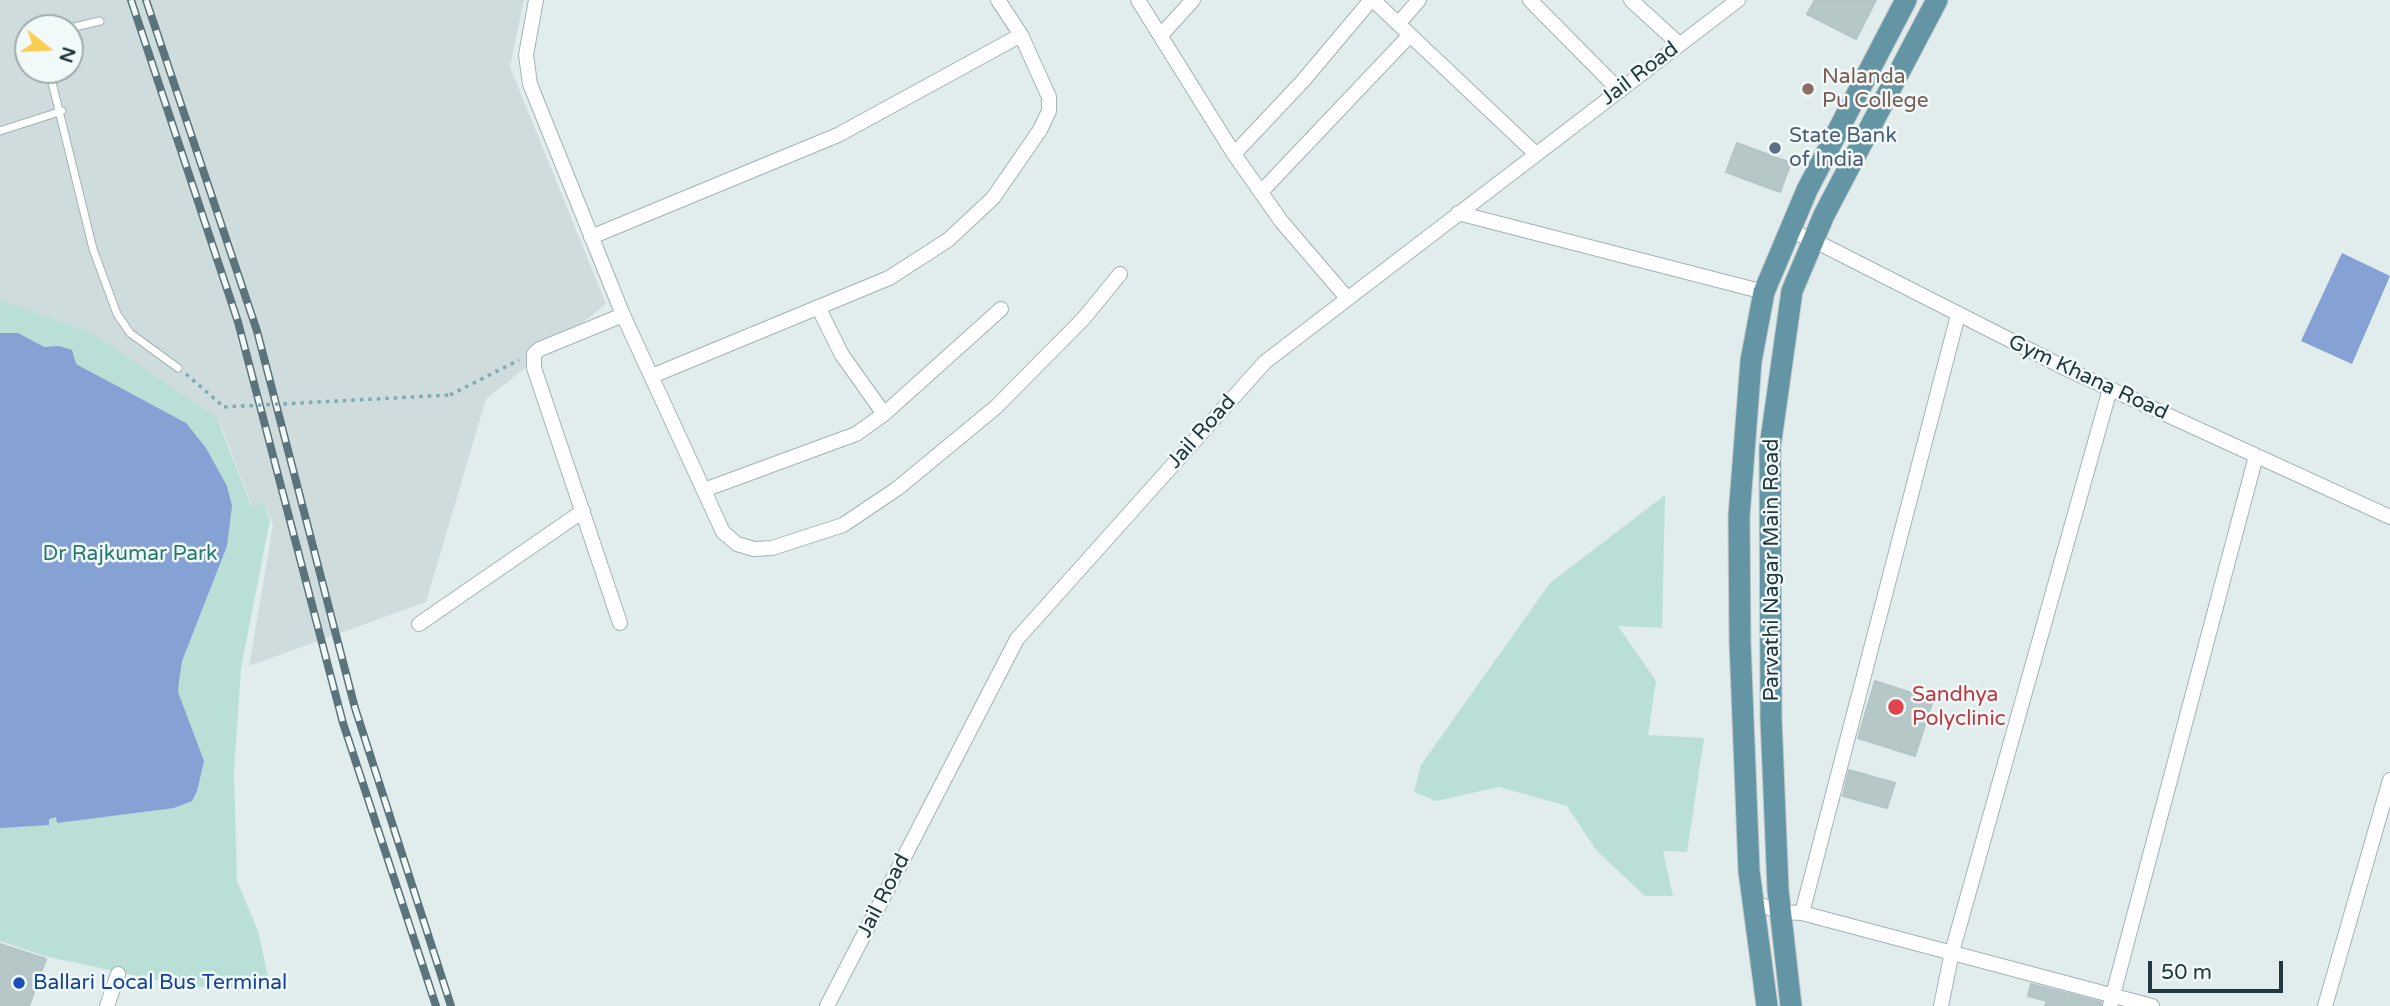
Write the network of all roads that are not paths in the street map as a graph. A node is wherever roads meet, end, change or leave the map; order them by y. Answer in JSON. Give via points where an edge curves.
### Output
{"nodes":[{"id":1,"x":536,"y":0,"type":"edge"},
{"id":2,"x":999,"y":0,"type":"edge"},
{"id":3,"x":1138,"y":0,"type":"edge"},
{"id":4,"x":1193,"y":0,"type":"edge"},
{"id":5,"x":1372,"y":0,"type":"edge"},
{"id":6,"x":1419,"y":0,"type":"edge"},
{"id":7,"x":1530,"y":0,"type":"edge"},
{"id":8,"x":1631,"y":0,"type":"edge"},
{"id":9,"x":1738,"y":0,"type":"edge"},
{"id":10,"x":1906,"y":0,"type":"edge"},
{"id":11,"x":1937,"y":0,"type":"edge"},
{"id":12,"x":100,"y":21,"type":"dead end"},
{"id":13,"x":1398,"y":24,"type":"junction"},
{"id":14,"x":84,"y":25,"type":"edge"},
{"id":15,"x":1021,"y":34,"type":"junction"},
{"id":16,"x":1161,"y":35,"type":"junction"},
{"id":17,"x":1410,"y":35,"type":"junction"},
{"id":18,"x":1679,"y":44,"type":"junction"},
{"id":19,"x":53,"y":84,"type":"edge"},
{"id":20,"x":1619,"y":90,"type":"junction"},
{"id":21,"x":62,"y":111,"type":"junction"},
{"id":22,"x":0,"y":131,"type":"edge"},
{"id":23,"x":1234,"y":154,"type":"junction"},
{"id":24,"x":1536,"y":154,"type":"junction"},
{"id":25,"x":1261,"y":192,"type":"junction"},
{"id":26,"x":1458,"y":213,"type":"junction"},
{"id":27,"x":1790,"y":231,"type":"junction"},
{"id":28,"x":591,"y":237,"type":"junction"},
{"id":29,"x":1814,"y":240,"type":"junction"},
{"id":30,"x":1120,"y":274,"type":"dead end"},
{"id":31,"x":1764,"y":292,"type":"junction"},
{"id":32,"x":1347,"y":298,"type":"junction"},
{"id":33,"x":818,"y":307,"type":"junction"},
{"id":34,"x":1001,"y":309,"type":"dead end"},
{"id":35,"x":623,"y":315,"type":"junction"},
{"id":36,"x":1958,"y":315,"type":"junction"},
{"id":37,"x":178,"y":368,"type":"road end"},
{"id":38,"x":652,"y":376,"type":"junction"},
{"id":39,"x":2110,"y":389,"type":"junction"},
{"id":40,"x":884,"y":414,"type":"junction"},
{"id":41,"x":2256,"y":456,"type":"junction"},
{"id":42,"x":704,"y":490,"type":"junction"},
{"id":43,"x":583,"y":511,"type":"junction"},
{"id":44,"x":2390,"y":517,"type":"edge"},
{"id":45,"x":620,"y":623,"type":"dead end"},
{"id":46,"x":419,"y":624,"type":"dead end"},
{"id":47,"x":2390,"y":780,"type":"edge"},
{"id":48,"x":1753,"y":902,"type":"junction"},
{"id":49,"x":1780,"y":912,"type":"junction"},
{"id":50,"x":1802,"y":913,"type":"junction"},
{"id":51,"x":1952,"y":952,"type":"junction"},
{"id":52,"x":118,"y":974,"type":"dead end"},
{"id":53,"x":2112,"y":1000,"type":"edge"},
{"id":54,"x":107,"y":1006,"type":"edge"},
{"id":55,"x":827,"y":1006,"type":"edge"},
{"id":56,"x":1767,"y":1006,"type":"edge"},
{"id":57,"x":1791,"y":1006,"type":"edge"},
{"id":58,"x":1941,"y":1006,"type":"edge"},
{"id":59,"x":2152,"y":1006,"type":"edge"},
{"id":60,"x":2325,"y":1006,"type":"edge"}],
"edges":[{"from":1,"to":28,"type":"street","via":[[526,55],[530,84]]},
{"from":2,"to":15,"type":"street"},
{"from":3,"to":16,"type":"street"},
{"from":4,"to":16,"type":"street"},
{"from":5,"to":13,"type":"street"},
{"from":5,"to":23,"type":"street"},
{"from":6,"to":13,"type":"street"},
{"from":7,"to":20,"type":"street"},
{"from":8,"to":18,"type":"street"},
{"from":9,"to":18,"type":"street","name":"Jail Road"},
{"from":10,"to":27,"type":"main road","name":"Parvathi Nagar Main Road"},
{"from":11,"to":29,"type":"main road","name":"Parvathi Nagar Main Road"},
{"from":12,"to":14,"type":"lane"},
{"from":13,"to":17,"type":"street"},
{"from":15,"to":28,"type":"street","via":[[838,135]]},
{"from":15,"to":33,"type":"street","via":[[1049,97],[1049,111],[993,198],[948,240],[890,278]]},
{"from":16,"to":23,"type":"street"},
{"from":17,"to":24,"type":"street"},
{"from":17,"to":25,"type":"street"},
{"from":18,"to":20,"type":"street","name":"Jail Road"},
{"from":19,"to":21,"type":"lane"},
{"from":20,"to":24,"type":"street","name":"Jail Road"},
{"from":21,"to":22,"type":"lane"},
{"from":21,"to":37,"type":"lane","via":[[93,249],[117,314],[130,333]]},
{"from":23,"to":25,"type":"street"},
{"from":24,"to":26,"type":"street","name":"Jail Road"},
{"from":25,"to":32,"type":"street"},
{"from":26,"to":31,"type":"street"},
{"from":26,"to":32,"type":"street","name":"Jail Road"},
{"from":27,"to":29,"type":"street","name":"Gym Khana Road"},
{"from":27,"to":31,"type":"main road","name":"Parvathi Nagar Main Road"},
{"from":28,"to":35,"type":"street"},
{"from":29,"to":36,"type":"street","name":"Gym Khana Road"},
{"from":29,"to":49,"type":"main road","name":"Parvathi Nagar Main Road","via":[[1792,291],[1770,447],[1771,718]]},
{"from":30,"to":42,"type":"street","via":[[1084,318],[996,407],[898,488],[843,525],[772,548],[754,549],[737,544],[723,532]]},
{"from":31,"to":48,"type":"main road","name":"Parvathi Nagar Main Road","via":[[1751,361],[1740,516],[1740,642]]},
{"from":32,"to":55,"type":"street","name":"Jail Road","via":[[1265,362],[1017,639]]},
{"from":33,"to":38,"type":"street"},
{"from":33,"to":40,"type":"street","via":[[842,355]]},
{"from":34,"to":40,"type":"street"},
{"from":35,"to":38,"type":"street"},
{"from":35,"to":43,"type":"street","via":[[534,354],[534,368]]},
{"from":36,"to":39,"type":"street","name":"Gym Khana Road"},
{"from":36,"to":50,"type":"street"},
{"from":38,"to":42,"type":"street"},
{"from":39,"to":41,"type":"street","name":"Gym Khana Road"},
{"from":39,"to":51,"type":"street"},
{"from":40,"to":42,"type":"street","via":[[856,433]]},
{"from":41,"to":44,"type":"street","name":"Gym Khana Road"},
{"from":41,"to":53,"type":"street"},
{"from":43,"to":45,"type":"street"},
{"from":43,"to":46,"type":"street"},
{"from":47,"to":60,"type":"street"},
{"from":48,"to":49,"type":"street"},
{"from":48,"to":56,"type":"main road","name":"Parvathi Nagar Main Road"},
{"from":49,"to":50,"type":"street"},
{"from":49,"to":57,"type":"main road","name":"Parvathi Nagar Main Road"},
{"from":50,"to":51,"type":"street"},
{"from":51,"to":53,"type":"street"},
{"from":51,"to":58,"type":"street"},
{"from":52,"to":54,"type":"street"},
{"from":53,"to":59,"type":"street"}]}
